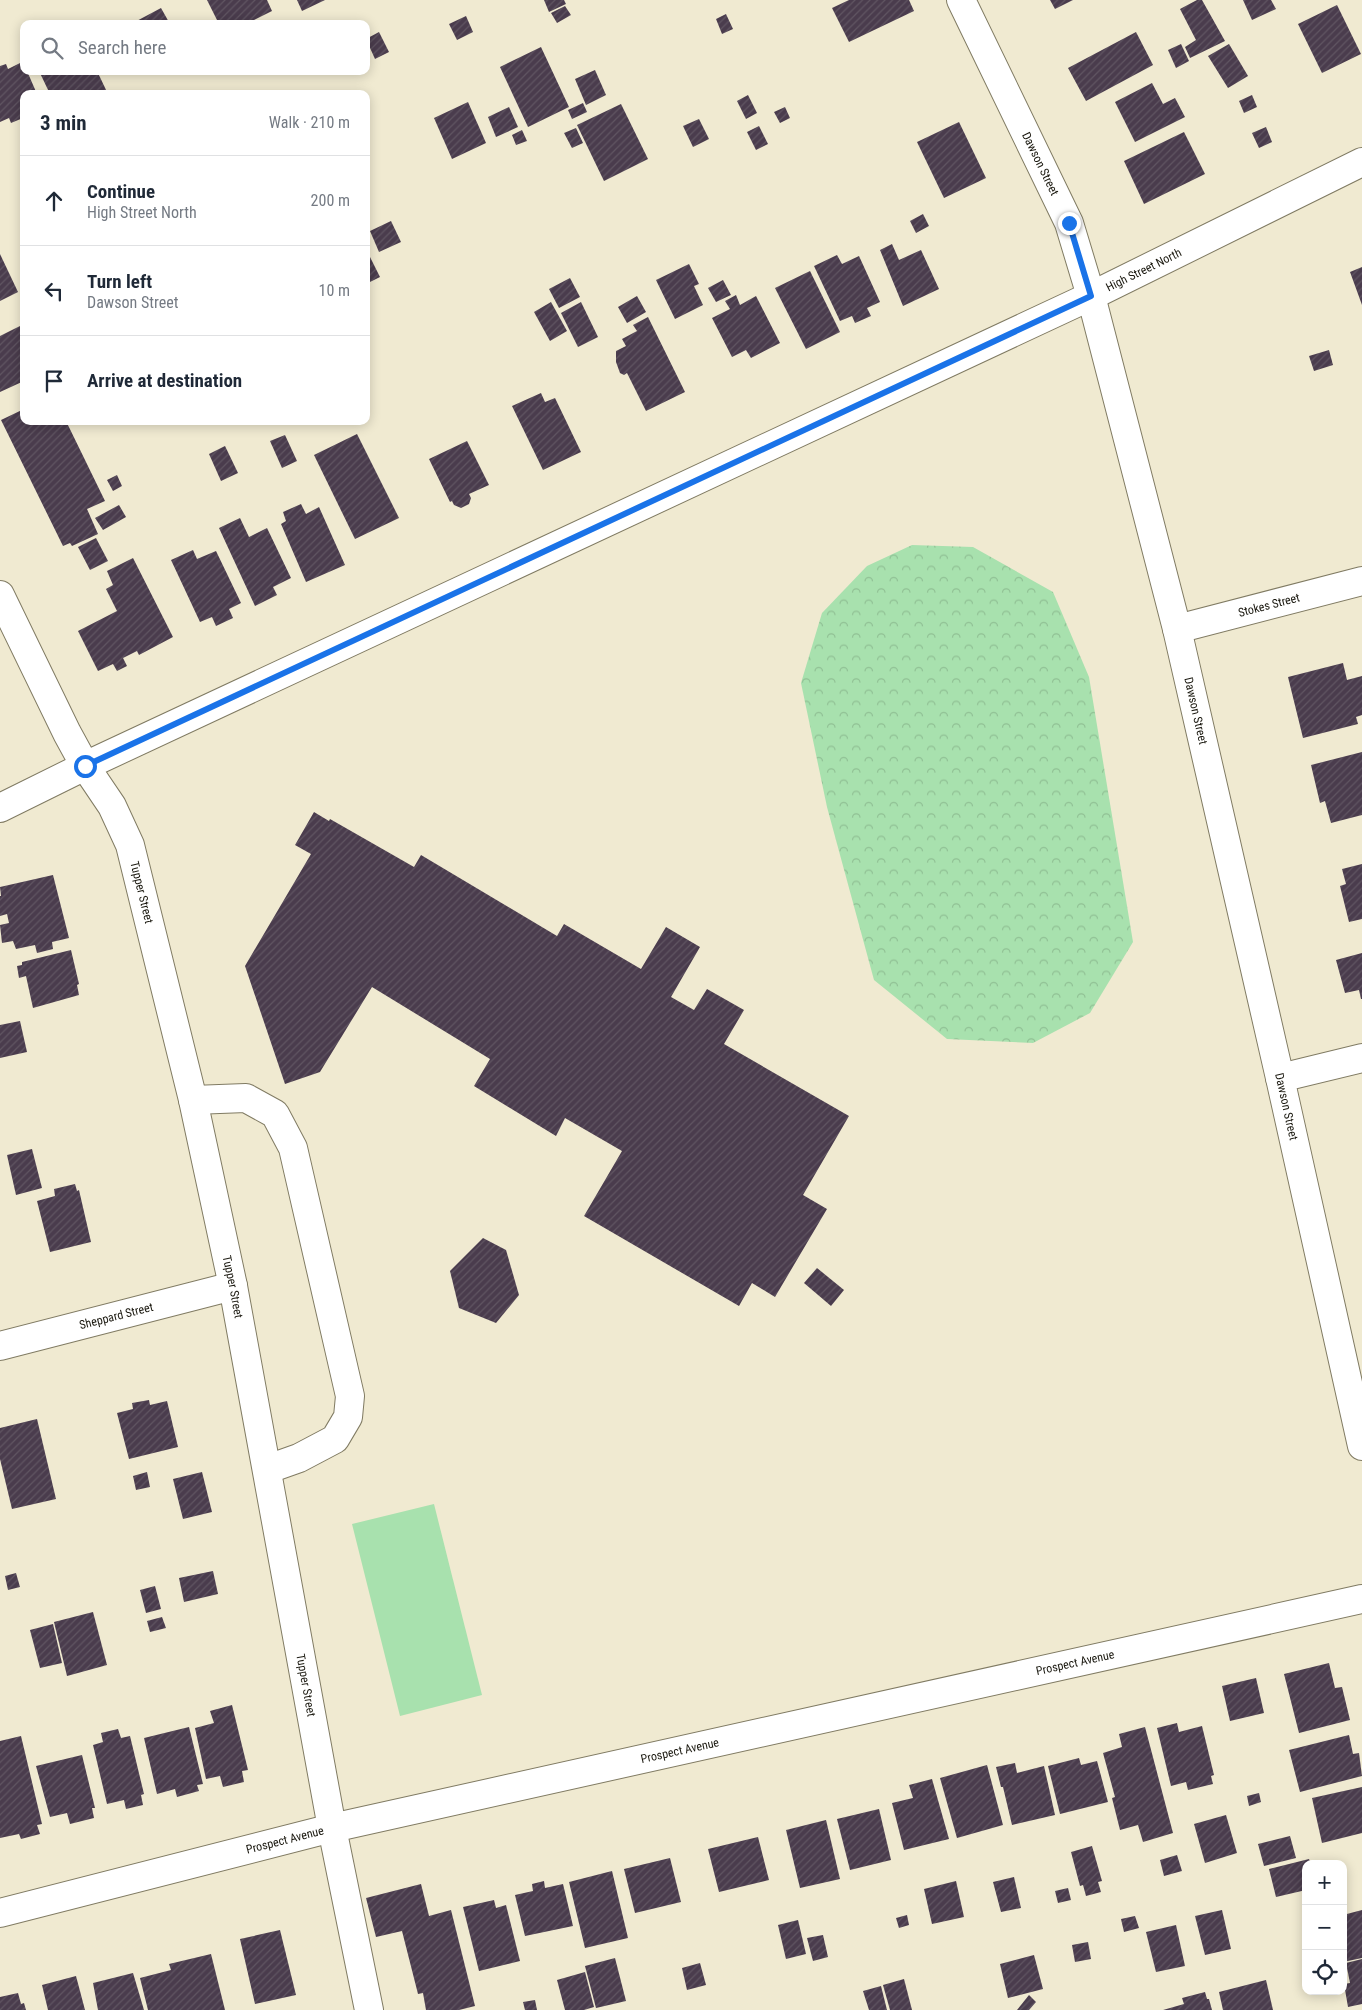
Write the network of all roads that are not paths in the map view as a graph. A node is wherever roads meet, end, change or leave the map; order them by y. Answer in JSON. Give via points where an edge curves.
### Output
{"nodes":[{"id":1,"x":961,"y":0,"type":"edge"},
{"id":2,"x":1362,"y":162,"type":"edge"},
{"id":3,"x":1091,"y":296,"type":"junction"},
{"id":4,"x":1362,"y":581,"type":"edge"},
{"id":5,"x":0,"y":596,"type":"edge"},
{"id":6,"x":1177,"y":629,"type":"junction"},
{"id":7,"x":85,"y":766,"type":"junction"},
{"id":8,"x":0,"y":808,"type":"edge"},
{"id":9,"x":1362,"y":1058,"type":"edge"},
{"id":10,"x":1280,"y":1078,"type":"junction"},
{"id":11,"x":194,"y":1100,"type":"junction"},
{"id":12,"x":234,"y":1286,"type":"junction"},
{"id":13,"x":0,"y":1346,"type":"edge"},
{"id":14,"x":1362,"y":1446,"type":"edge"},
{"id":15,"x":268,"y":1469,"type":"junction"},
{"id":16,"x":1362,"y":1598,"type":"edge"},
{"id":17,"x":332,"y":1828,"type":"junction"},
{"id":18,"x":0,"y":1913,"type":"edge"},
{"id":19,"x":369,"y":2010,"type":"edge"}],
"edges":[{"from":1,"to":3,"type":"street","name":"Dawson Street","via":[[1069,223]]},
{"from":2,"to":3,"type":"street","name":"High Street North"},
{"from":3,"to":6,"type":"street","name":"Dawson Street"},
{"from":3,"to":7,"type":"street","name":"High Street North"},
{"from":4,"to":6,"type":"street","name":"Stokes Street"},
{"from":5,"to":7,"type":"street","name":"Tupper Street"},
{"from":6,"to":10,"type":"street","name":"Dawson Street"},
{"from":7,"to":8,"type":"street","name":"High Street North"},
{"from":7,"to":11,"type":"street","name":"Tupper Street","via":[[112,806],[130,845]]},
{"from":9,"to":10,"type":"street"},
{"from":10,"to":14,"type":"street","name":"Dawson Street"},
{"from":11,"to":12,"type":"street","name":"Tupper Street"},
{"from":11,"to":15,"type":"street","via":[[246,1098],[275,1114],[289,1139],[350,1396],[348,1417],[335,1439],[299,1458]]},
{"from":12,"to":13,"type":"street","name":"Sheppard Street"},
{"from":12,"to":15,"type":"street","name":"Tupper Street"},
{"from":15,"to":17,"type":"street","name":"Tupper Street"},
{"from":16,"to":17,"type":"street","name":"Prospect Avenue"},
{"from":17,"to":18,"type":"street","name":"Prospect Avenue"},
{"from":17,"to":19,"type":"street","name":"Tupper Street"}]}
